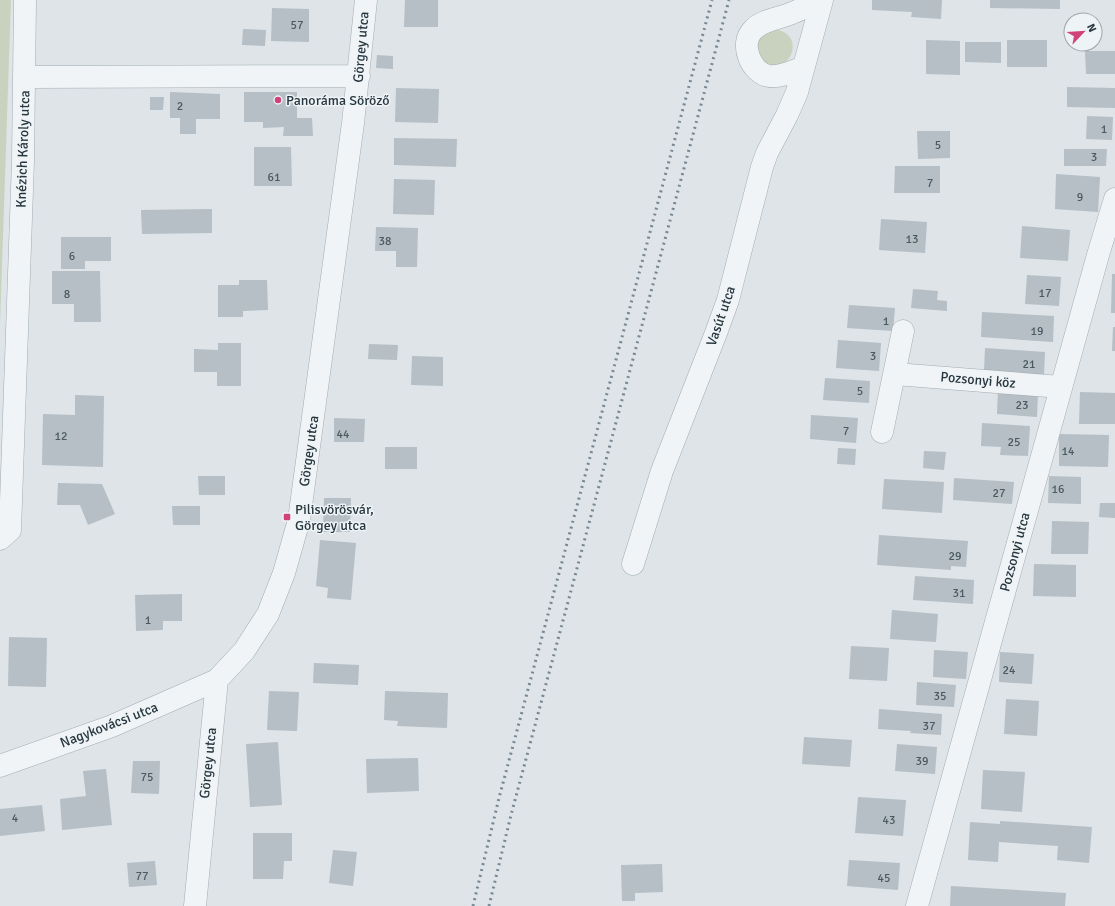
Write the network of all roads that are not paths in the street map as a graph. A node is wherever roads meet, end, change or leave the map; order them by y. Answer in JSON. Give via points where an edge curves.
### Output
{"nodes":[{"id":1,"x":25,"y":0,"type":"edge"},
{"id":2,"x":366,"y":0,"type":"edge"},
{"id":3,"x":816,"y":0,"type":"edge"},
{"id":4,"x":822,"y":0,"type":"edge"},
{"id":5,"x":804,"y":67,"type":"junction"},
{"id":6,"x":359,"y":76,"type":"junction"},
{"id":7,"x":25,"y":77,"type":"junction"},
{"id":8,"x":1115,"y":199,"type":"edge"},
{"id":9,"x":903,"y":331,"type":"dead end"},
{"id":10,"x":895,"y":374,"type":"junction"},
{"id":11,"x":1061,"y":387,"type":"junction"},
{"id":12,"x":882,"y":432,"type":"dead end"},
{"id":13,"x":5,"y":535,"type":"edge"},
{"id":14,"x":633,"y":564,"type":"dead end"},
{"id":15,"x":217,"y":680,"type":"junction"},
{"id":16,"x":0,"y":766,"type":"edge"},
{"id":17,"x":195,"y":906,"type":"edge"},
{"id":18,"x":917,"y":906,"type":"edge"}],
"edges":[{"from":1,"to":7,"type":"street"},
{"from":2,"to":6,"type":"street","name":"Görgey utca"},
{"from":3,"to":5,"type":"street","via":[[791,14],[761,24],[752,31],[747,41],[748,53],[758,72],[777,76]]},
{"from":4,"to":5,"type":"street","name":"Vasút utca"},
{"from":5,"to":14,"type":"street","name":"Vasút utca","via":[[793,103],[762,167],[726,305],[660,477]]},
{"from":6,"to":7,"type":"street","name":"Knézich Károly utca"},
{"from":6,"to":15,"type":"street","name":"Görgey utca","via":[[299,520],[284,573],[268,614],[244,651]]},
{"from":7,"to":13,"type":"street","name":"Knézich Károly utca"},
{"from":8,"to":11,"type":"street","name":"Pozsonyi utca"},
{"from":9,"to":10,"type":"street"},
{"from":10,"to":11,"type":"street","name":"Pozsonyi köz"},
{"from":10,"to":12,"type":"street"},
{"from":11,"to":18,"type":"street","name":"Pozsonyi utca"},
{"from":15,"to":16,"type":"street","name":"Nagykovácsi utca","via":[[112,726]]},
{"from":15,"to":17,"type":"street","name":"Görgey utca"}]}
